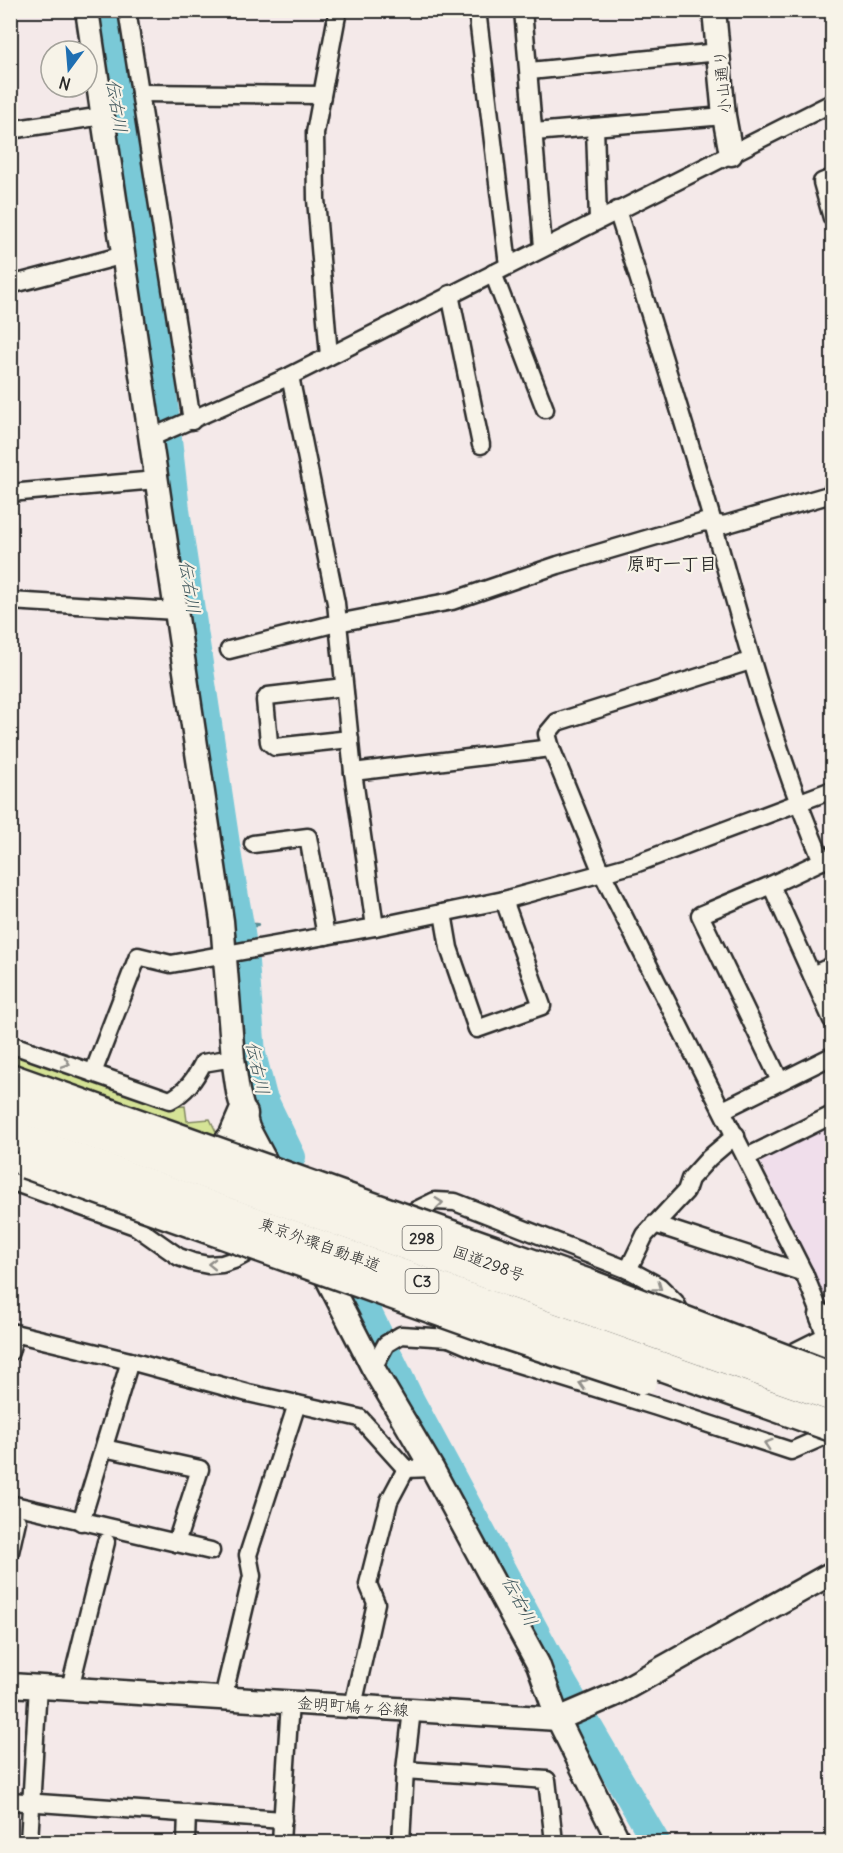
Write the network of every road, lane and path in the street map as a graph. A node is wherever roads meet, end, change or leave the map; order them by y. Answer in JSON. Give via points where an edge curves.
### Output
{"nodes":[{"id":1,"x":87,"y":10,"type":"edge"},
{"id":2,"x":126,"y":10,"type":"edge"},
{"id":3,"x":338,"y":10,"type":"edge"},
{"id":4,"x":477,"y":10,"type":"edge"},
{"id":5,"x":523,"y":10,"type":"edge"},
{"id":6,"x":714,"y":10,"type":"edge"},
{"id":7,"x":719,"y":52,"type":"junction"},
{"id":8,"x":530,"y":71,"type":"junction"},
{"id":9,"x":140,"y":93,"type":"junction"},
{"id":10,"x":322,"y":96,"type":"junction"},
{"id":11,"x":832,"y":103,"type":"edge"},
{"id":12,"x":103,"y":116,"type":"junction"},
{"id":13,"x":724,"y":116,"type":"junction"},
{"id":14,"x":595,"y":127,"type":"junction"},
{"id":15,"x":10,"y":130,"type":"edge"},
{"id":16,"x":534,"y":132,"type":"junction"},
{"id":17,"x":731,"y":154,"type":"junction"},
{"id":18,"x":832,"y":178,"type":"edge"},
{"id":19,"x":617,"y":210,"type":"junction"},
{"id":20,"x":832,"y":218,"type":"edge"},
{"id":21,"x":598,"y":220,"type":"junction"},
{"id":22,"x":543,"y":247,"type":"junction"},
{"id":23,"x":124,"y":255,"type":"junction"},
{"id":24,"x":501,"y":269,"type":"junction"},
{"id":25,"x":10,"y":285,"type":"edge"},
{"id":26,"x":450,"y":294,"type":"junction"},
{"id":27,"x":329,"y":356,"type":"junction"},
{"id":28,"x":290,"y":376,"type":"junction"},
{"id":29,"x":545,"y":409,"type":"dead end"},
{"id":30,"x":188,"y":422,"type":"junction"},
{"id":31,"x":154,"y":437,"type":"junction"},
{"id":32,"x":481,"y":445,"type":"dead end"},
{"id":33,"x":156,"y":480,"type":"junction"},
{"id":34,"x":10,"y":493,"type":"edge"},
{"id":35,"x":832,"y":494,"type":"edge"},
{"id":36,"x":713,"y":523,"type":"junction"},
{"id":37,"x":10,"y":601,"type":"edge"},
{"id":38,"x":176,"y":611,"type":"junction"},
{"id":39,"x":337,"y":623,"type":"junction"},
{"id":40,"x":228,"y":650,"type":"dead end"},
{"id":41,"x":750,"y":661,"type":"junction"},
{"id":42,"x":344,"y":687,"type":"junction"},
{"id":43,"x":350,"y":740,"type":"junction"},
{"id":44,"x":551,"y":748,"type":"junction"},
{"id":45,"x":353,"y":772,"type":"junction"},
{"id":46,"x":832,"y":790,"type":"edge"},
{"id":47,"x":798,"y":804,"type":"junction"},
{"id":48,"x":253,"y":844,"type":"dead end"},
{"id":49,"x":827,"y":859,"type":"edge"},
{"id":50,"x":602,"y":873,"type":"junction"},
{"id":51,"x":771,"y":885,"type":"junction"},
{"id":52,"x":504,"y":900,"type":"junction"},
{"id":53,"x":443,"y":914,"type":"junction"},
{"id":54,"x":375,"y":927,"type":"junction"},
{"id":55,"x":326,"y":936,"type":"junction"},
{"id":56,"x":231,"y":952,"type":"junction"},
{"id":57,"x":832,"y":966,"type":"edge"},
{"id":58,"x":812,"y":975,"type":"junction"},
{"id":59,"x":832,"y":1020,"type":"edge"},
{"id":60,"x":10,"y":1044,"type":"edge"},
{"id":61,"x":832,"y":1056,"type":"edge"},
{"id":62,"x":233,"y":1058,"type":"junction"},
{"id":63,"x":93,"y":1073,"type":"junction"},
{"id":64,"x":10,"y":1078,"type":"edge"},
{"id":65,"x":780,"y":1082,"type":"junction"},
{"id":66,"x":10,"y":1092,"type":"edge"},
{"id":67,"x":10,"y":1105,"type":"edge"},
{"id":68,"x":723,"y":1110,"type":"junction"},
{"id":69,"x":243,"y":1114,"type":"junction"},
{"id":70,"x":832,"y":1115,"type":"edge"},
{"id":71,"x":10,"y":1134,"type":"edge"},
{"id":72,"x":736,"y":1135,"type":"junction"},
{"id":73,"x":747,"y":1157,"type":"junction"},
{"id":74,"x":14,"y":1163,"type":"edge"},
{"id":75,"x":211,"y":1163,"type":"junction"},
{"id":76,"x":279,"y":1187,"type":"junction"},
{"id":77,"x":654,"y":1224,"type":"junction"},
{"id":78,"x":386,"y":1225,"type":"junction"},
{"id":79,"x":259,"y":1236,"type":"junction"},
{"id":80,"x":315,"y":1256,"type":"junction"},
{"id":81,"x":628,"y":1270,"type":"junction"},
{"id":82,"x":804,"y":1273,"type":"junction"},
{"id":83,"x":434,"y":1298,"type":"junction"},
{"id":84,"x":829,"y":1330,"type":"edge"},
{"id":85,"x":13,"y":1332,"type":"edge"},
{"id":86,"x":693,"y":1336,"type":"junction"},
{"id":87,"x":449,"y":1338,"type":"junction"},
{"id":88,"x":10,"y":1352,"type":"edge"},
{"id":89,"x":130,"y":1361,"type":"junction"},
{"id":90,"x":373,"y":1368,"type":"junction"},
{"id":91,"x":784,"y":1368,"type":"junction"},
{"id":92,"x":832,"y":1377,"type":"edge"},
{"id":93,"x":832,"y":1386,"type":"edge"},
{"id":94,"x":832,"y":1397,"type":"edge"},
{"id":95,"x":297,"y":1404,"type":"junction"},
{"id":96,"x":830,"y":1434,"type":"edge"},
{"id":97,"x":104,"y":1448,"type":"junction"},
{"id":98,"x":432,"y":1468,"type":"junction"},
{"id":99,"x":406,"y":1469,"type":"junction"},
{"id":100,"x":10,"y":1504,"type":"edge"},
{"id":101,"x":18,"y":1521,"type":"dead end"},
{"id":102,"x":81,"y":1522,"type":"junction"},
{"id":103,"x":106,"y":1542,"type":"dead end"},
{"id":104,"x":176,"y":1543,"type":"junction"},
{"id":105,"x":211,"y":1551,"type":"dead end"},
{"id":106,"x":10,"y":1552,"type":"edge"},
{"id":107,"x":832,"y":1573,"type":"edge"},
{"id":108,"x":10,"y":1685,"type":"edge"},
{"id":109,"x":38,"y":1686,"type":"junction"},
{"id":110,"x":70,"y":1688,"type":"junction"},
{"id":111,"x":223,"y":1698,"type":"junction"},
{"id":112,"x":290,"y":1702,"type":"junction"},
{"id":113,"x":353,"y":1706,"type":"junction"},
{"id":114,"x":412,"y":1710,"type":"junction"},
{"id":115,"x":558,"y":1719,"type":"junction"},
{"id":116,"x":405,"y":1770,"type":"junction"},
{"id":117,"x":10,"y":1800,"type":"edge"},
{"id":118,"x":32,"y":1802,"type":"junction"},
{"id":119,"x":187,"y":1813,"type":"junction"},
{"id":120,"x":283,"y":1820,"type":"junction"},
{"id":121,"x":29,"y":1842,"type":"edge"},
{"id":122,"x":186,"y":1842,"type":"edge"},
{"id":123,"x":281,"y":1842,"type":"edge"},
{"id":124,"x":400,"y":1842,"type":"edge"},
{"id":125,"x":554,"y":1842,"type":"edge"},
{"id":126,"x":619,"y":1842,"type":"edge"}],
"edges":[{"from":1,"to":12,"type":"street"},
{"from":2,"to":9,"type":"street"},
{"from":3,"to":10,"type":"street"},
{"from":4,"to":24,"type":"street"},
{"from":5,"to":8,"type":"street"},
{"from":6,"to":7,"type":"street","name":"小山通り"},
{"from":7,"to":8,"type":"street"},
{"from":7,"to":13,"type":"street","name":"小山通り"},
{"from":8,"to":16,"type":"street"},
{"from":9,"to":10,"type":"street"},
{"from":9,"to":30,"type":"street"},
{"from":10,"to":27,"type":"street","via":[[315,133],[316,199]]},
{"from":11,"to":17,"type":"street"},
{"from":12,"to":15,"type":"street"},
{"from":12,"to":23,"type":"street"},
{"from":13,"to":14,"type":"street"},
{"from":13,"to":17,"type":"street","name":"小山通り"},
{"from":14,"to":16,"type":"street"},
{"from":14,"to":21,"type":"street"},
{"from":16,"to":22,"type":"street"},
{"from":17,"to":19,"type":"street"},
{"from":18,"to":20,"type":"street","via":[[822,182]]},
{"from":19,"to":21,"type":"street"},
{"from":19,"to":36,"type":"street"},
{"from":21,"to":22,"type":"street"},
{"from":22,"to":24,"type":"street"},
{"from":23,"to":25,"type":"street"},
{"from":23,"to":31,"type":"street"},
{"from":24,"to":26,"type":"street"},
{"from":24,"to":29,"type":"street"},
{"from":26,"to":27,"type":"street"},
{"from":26,"to":32,"type":"street"},
{"from":27,"to":28,"type":"street"},
{"from":28,"to":30,"type":"street"},
{"from":28,"to":39,"type":"street"},
{"from":30,"to":31,"type":"street"},
{"from":31,"to":33,"type":"street"},
{"from":33,"to":34,"type":"street"},
{"from":33,"to":38,"type":"street"},
{"from":35,"to":36,"type":"street","via":[[724,525]]},
{"from":36,"to":39,"type":"street","via":[[704,522],[558,565],[452,601]]},
{"from":36,"to":41,"type":"street"},
{"from":37,"to":38,"type":"street"},
{"from":38,"to":56,"type":"street"},
{"from":39,"to":40,"type":"street"},
{"from":39,"to":42,"type":"street"},
{"from":41,"to":44,"type":"street","via":[[557,722],[547,734]]},
{"from":41,"to":47,"type":"street"},
{"from":42,"to":43,"type":"street"},
{"from":42,"to":43,"type":"street","via":[[268,696],[265,700],[269,742],[275,747]]},
{"from":43,"to":45,"type":"street"},
{"from":44,"to":45,"type":"street"},
{"from":44,"to":50,"type":"street"},
{"from":45,"to":54,"type":"street"},
{"from":46,"to":47,"type":"street"},
{"from":47,"to":49,"type":"street"},
{"from":47,"to":50,"type":"street"},
{"from":48,"to":55,"type":"street","via":[[308,837]]},
{"from":49,"to":51,"type":"street"},
{"from":50,"to":52,"type":"street"},
{"from":50,"to":68,"type":"street"},
{"from":51,"to":58,"type":"street"},
{"from":51,"to":65,"type":"street","via":[[700,915]]},
{"from":52,"to":53,"type":"street"},
{"from":52,"to":53,"type":"street","via":[[542,1006],[477,1029],[449,948]]},
{"from":53,"to":54,"type":"street"},
{"from":54,"to":55,"type":"street"},
{"from":55,"to":56,"type":"street"},
{"from":56,"to":62,"type":"street"},
{"from":56,"to":63,"type":"street","via":[[171,964],[138,956]]},
{"from":57,"to":58,"type":"street"},
{"from":58,"to":59,"type":"street"},
{"from":60,"to":63,"type":"street","one_way":true},
{"from":61,"to":65,"type":"street"},
{"from":62,"to":63,"type":"street","via":[[203,1063],[182,1094],[170,1100]]},
{"from":62,"to":69,"type":"street"},
{"from":64,"to":92,"type":"highway","bridge":true,"via":[[589,1284]]},
{"from":65,"to":68,"type":"street"},
{"from":66,"to":75,"type":"highway","name":"国道298号","number":"298"},
{"from":67,"to":94,"type":"highway","name":"東京外環自動車道","number":"C3","bridge":true},
{"from":68,"to":72,"type":"street"},
{"from":69,"to":75,"type":"highway","via":[[233,1137]]},
{"from":69,"to":76,"type":"street"},
{"from":70,"to":73,"type":"street"},
{"from":71,"to":96,"type":"highway","name":"東京外環自動車道","number":"C3","bridge":true},
{"from":72,"to":73,"type":"street"},
{"from":72,"to":77,"type":"street","via":[[709,1158],[690,1179],[686,1191]]},
{"from":73,"to":82,"type":"street"},
{"from":74,"to":79,"type":"highway"},
{"from":79,"to":74,"type":"street","one_way":true,"via":[[247,1253],[234,1260],[208,1265],[193,1262],[179,1257],[135,1226]]},
{"from":74,"to":96,"type":"highway","bridge":true,"via":[[500,1333],[708,1401]]},
{"from":75,"to":76,"type":"highway","name":"国道298号","number":"298"},
{"from":76,"to":78,"type":"highway","name":"国道298号","number":"298"},
{"from":76,"to":80,"type":"street"},
{"from":77,"to":81,"type":"street"},
{"from":77,"to":82,"type":"street"},
{"from":78,"to":81,"type":"street","one_way":true,"via":[[435,1201],[455,1202]]},
{"from":78,"to":86,"type":"highway","name":"国道298号","number":"298"},
{"from":79,"to":80,"type":"highway"},
{"from":80,"to":83,"type":"highway"},
{"from":80,"to":90,"type":"street"},
{"from":81,"to":86,"type":"street","one_way":true,"via":[[659,1286],[675,1302]]},
{"from":82,"to":84,"type":"street"},
{"from":83,"to":87,"type":"street"},
{"from":83,"to":96,"type":"highway"},
{"from":84,"to":91,"type":"highway"},
{"from":85,"to":88,"type":"street"},
{"from":85,"to":89,"type":"street"},
{"from":86,"to":91,"type":"highway","name":"国道298号","number":"298"},
{"from":87,"to":90,"type":"street","via":[[400,1335],[386,1344]]},
{"from":96,"to":87,"type":"street","one_way":true,"via":[[791,1451],[489,1355]]},
{"from":89,"to":95,"type":"street"},
{"from":89,"to":97,"type":"street"},
{"from":90,"to":98,"type":"street"},
{"from":91,"to":93,"type":"highway","name":"国道298号","number":"298"},
{"from":95,"to":99,"type":"street","via":[[360,1418]]},
{"from":95,"to":111,"type":"street","via":[[248,1555],[252,1576]]},
{"from":97,"to":102,"type":"street"},
{"from":97,"to":104,"type":"street","via":[[200,1469]]},
{"from":98,"to":99,"type":"street"},
{"from":98,"to":115,"type":"street","via":[[538,1664]]},
{"from":99,"to":113,"type":"street","via":[[389,1501],[368,1584],[376,1604]]},
{"from":100,"to":102,"type":"street"},
{"from":101,"to":106,"type":"street"},
{"from":102,"to":104,"type":"street"},
{"from":103,"to":110,"type":"street"},
{"from":104,"to":105,"type":"street"},
{"from":107,"to":115,"type":"street","via":[[602,1701]]},
{"from":108,"to":109,"type":"street","name":"金明町鳩ヶ谷線"},
{"from":109,"to":110,"type":"street","name":"金明町鳩ヶ谷線"},
{"from":109,"to":118,"type":"street"},
{"from":110,"to":111,"type":"street","name":"金明町鳩ヶ谷線"},
{"from":111,"to":112,"type":"street","name":"金明町鳩ヶ谷線"},
{"from":112,"to":113,"type":"street","name":"金明町鳩ヶ谷線"},
{"from":112,"to":120,"type":"street"},
{"from":113,"to":114,"type":"street","name":"金明町鳩ヶ谷線"},
{"from":114,"to":115,"type":"street","name":"金明町鳩ヶ谷線"},
{"from":114,"to":116,"type":"street"},
{"from":115,"to":126,"type":"street"},
{"from":116,"to":124,"type":"street"},
{"from":116,"to":125,"type":"street","via":[[547,1780]]},
{"from":117,"to":118,"type":"street"},
{"from":118,"to":119,"type":"street"},
{"from":118,"to":121,"type":"street"},
{"from":119,"to":120,"type":"street"},
{"from":119,"to":122,"type":"street"},
{"from":120,"to":123,"type":"street"}]}
